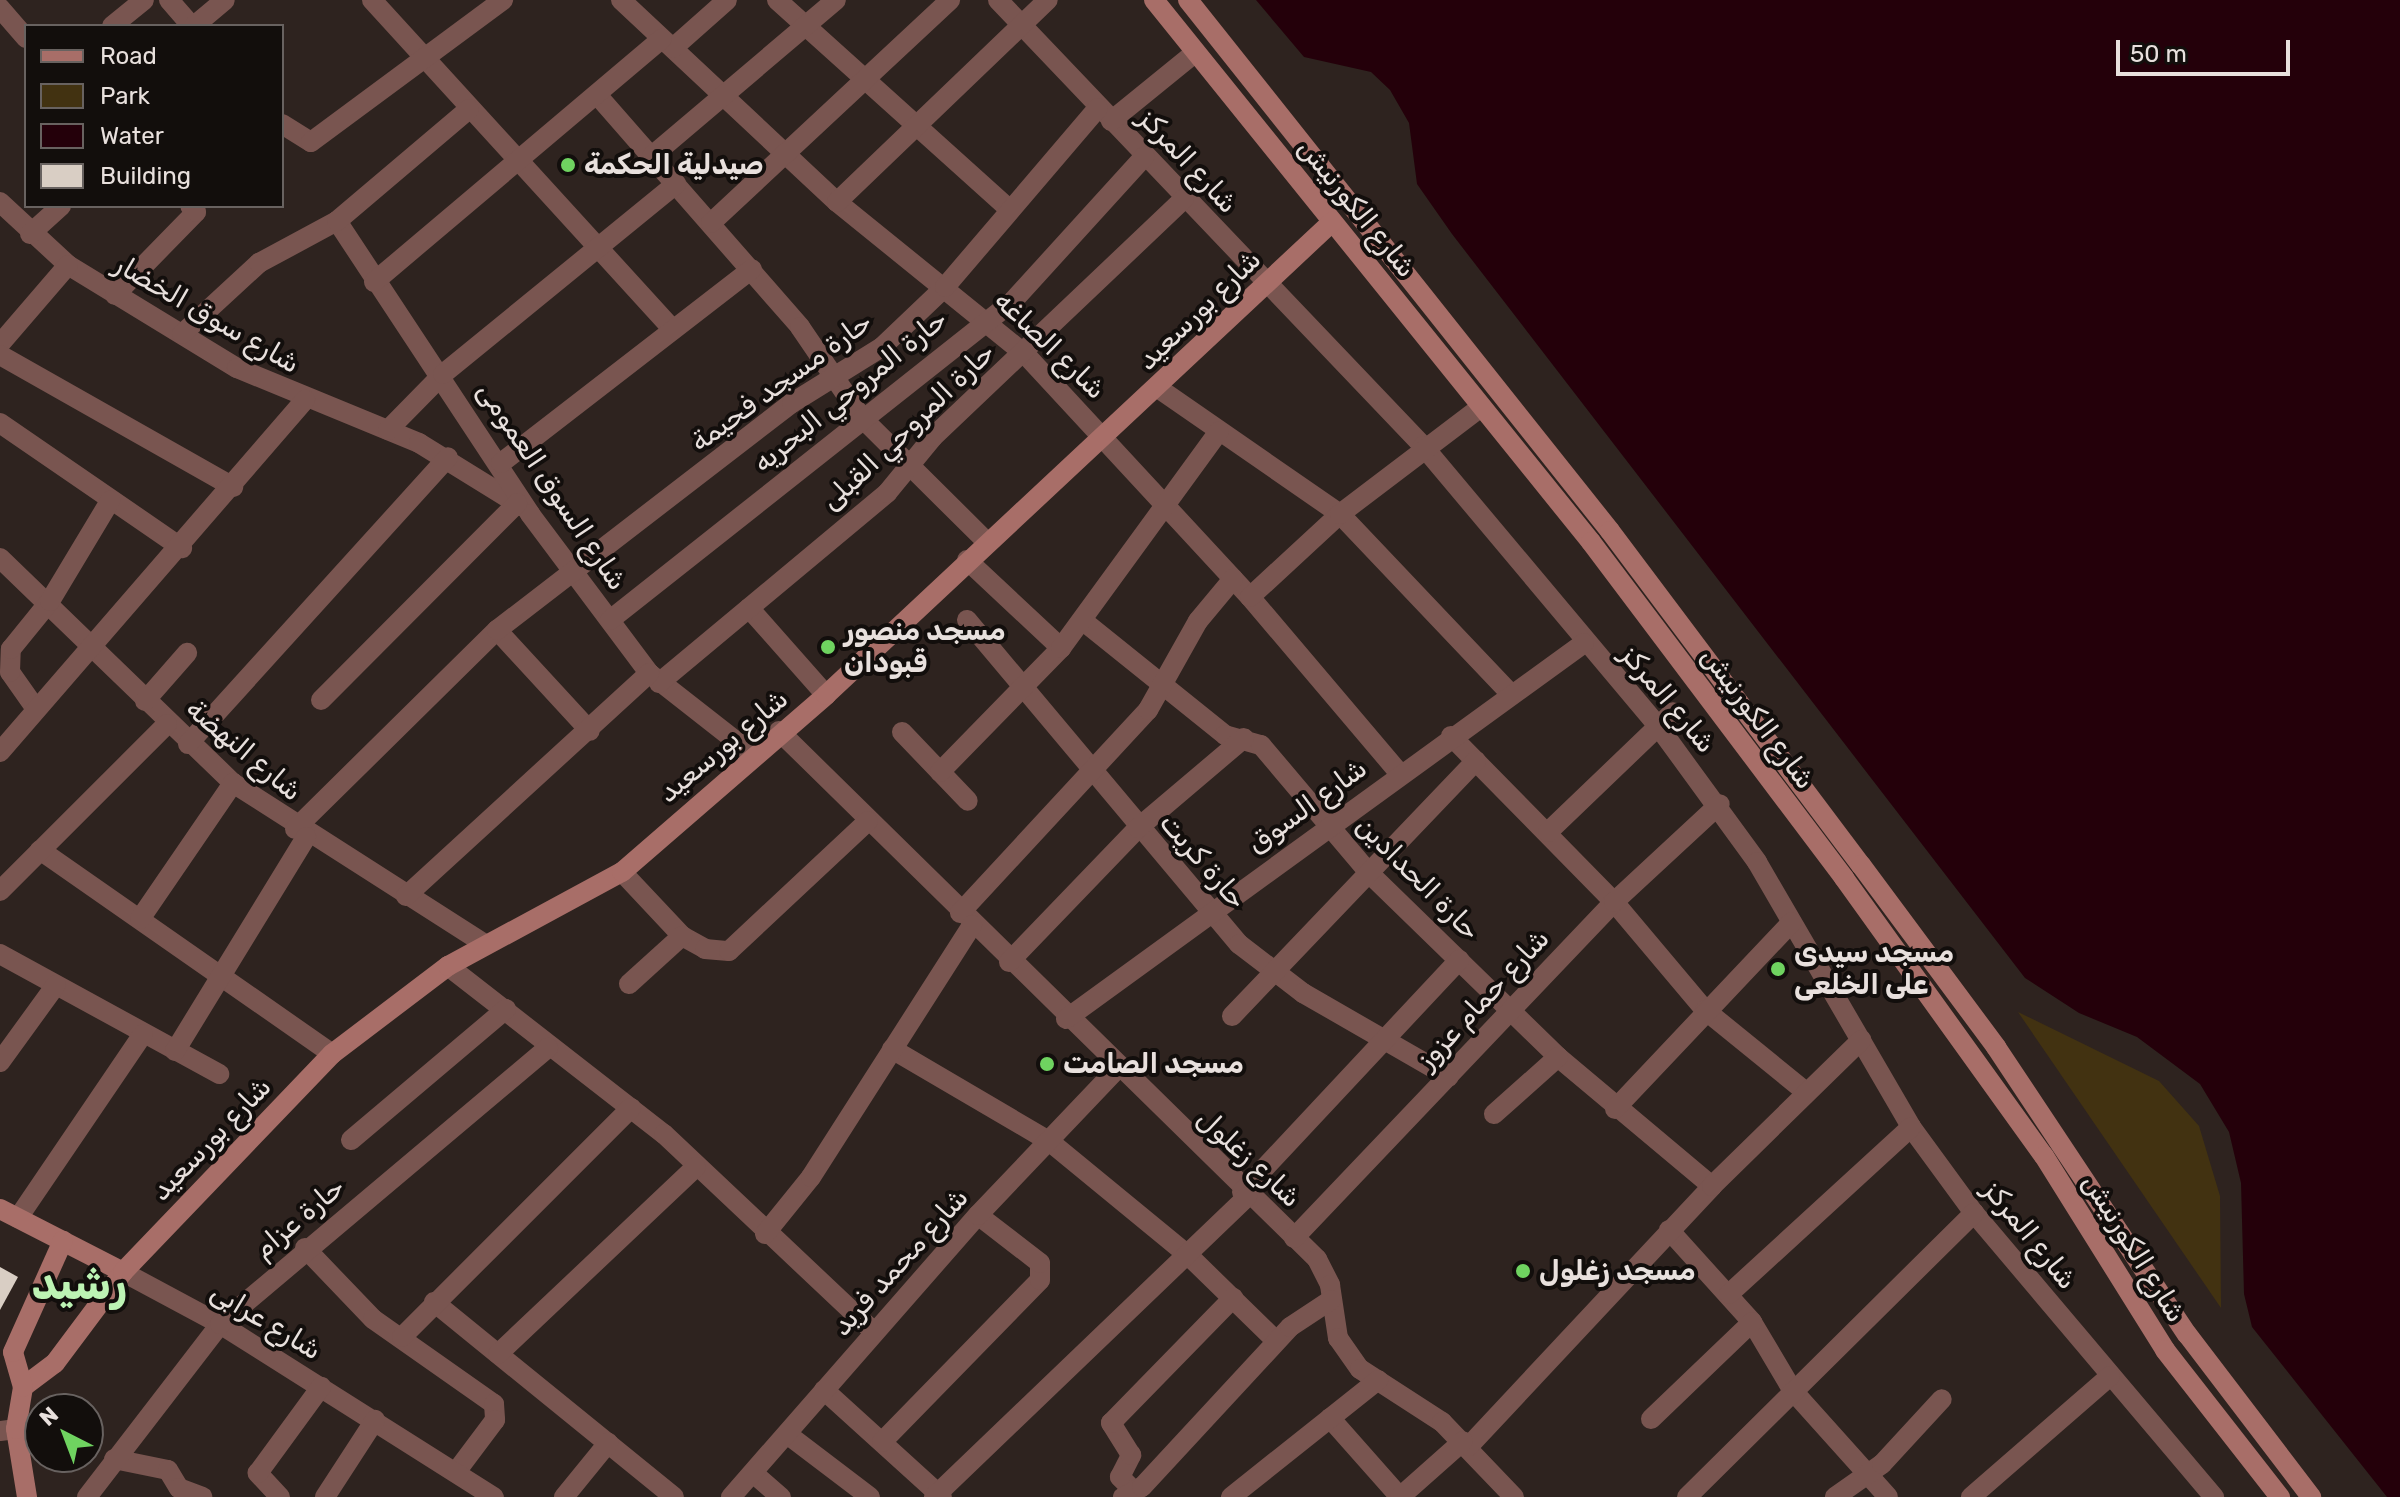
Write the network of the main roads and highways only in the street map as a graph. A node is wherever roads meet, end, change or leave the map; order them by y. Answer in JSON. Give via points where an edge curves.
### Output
{"nodes":[{"id":1,"x":1154,"y":0,"type":"edge"},
{"id":2,"x":1188,"y":0,"type":"edge"},
{"id":3,"x":1332,"y":222,"type":"junction"},
{"id":4,"x":1381,"y":243,"type":"junction"},
{"id":5,"x":1362,"y":259,"type":"junction"},
{"id":6,"x":9,"y":1213,"type":"edge"},
{"id":7,"x":63,"y":1241,"type":"junction"},
{"id":8,"x":123,"y":1272,"type":"junction"},
{"id":9,"x":23,"y":1387,"type":"junction"},
{"id":10,"x":8,"y":1430,"type":"edge"},
{"id":11,"x":27,"y":1497,"type":"edge"},
{"id":12,"x":2280,"y":1497,"type":"edge"},
{"id":13,"x":2311,"y":1497,"type":"edge"}],
"edges":[{"from":1,"to":3,"type":"main road","name":"شارع الكورنيش"},
{"from":2,"to":4,"type":"main road","name":"شارع الكورنيش"},
{"from":3,"to":5,"type":"main road","name":"شارع الكورنيش"},
{"from":3,"to":8,"type":"main road","name":"شارع بورسعيد","via":[[826,695],[751,753],[622,872],[448,966],[332,1054]]},
{"from":4,"to":5,"type":"main road"},
{"from":4,"to":13,"type":"main road","name":"شارع الكورنيش","via":[[1870,877],[1996,1047],[2187,1334]]},
{"from":5,"to":12,"type":"main road","name":"شارع الكورنيش","via":[[1853,891],[2044,1156],[2165,1350]]},
{"from":6,"to":7,"type":"main road","name":"شارع عرابى"},
{"from":7,"to":8,"type":"main road","name":"شارع عرابى"},
{"from":7,"to":9,"type":"main road","via":[[16,1341]]},
{"from":8,"to":9,"type":"main road","name":"شارع بورسعيد","via":[[55,1363]]},
{"from":9,"to":10,"type":"main road"},
{"from":10,"to":11,"type":"main road"}]}
